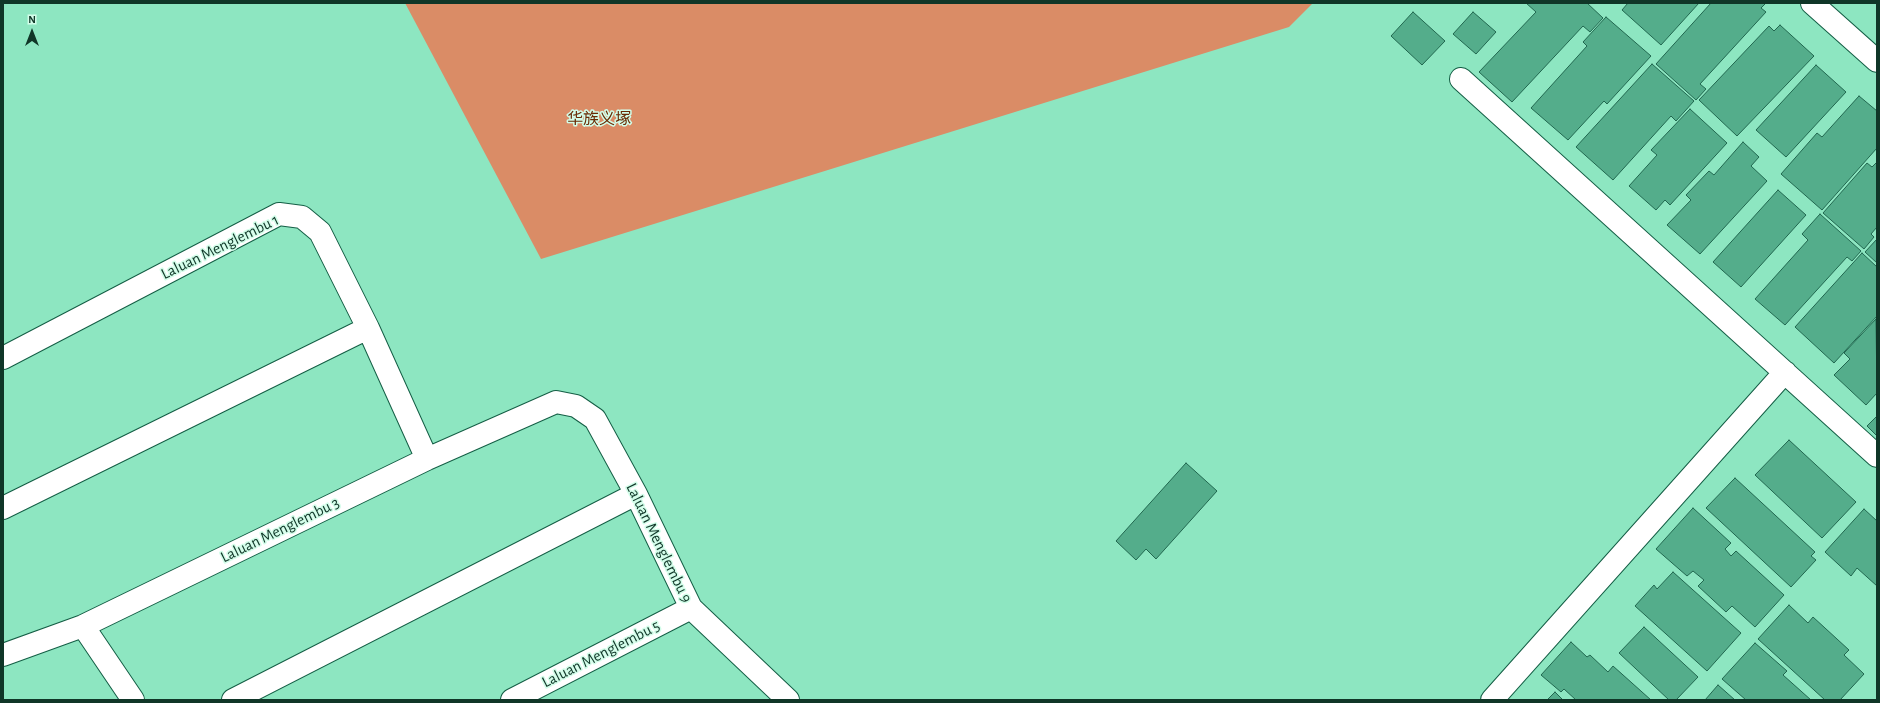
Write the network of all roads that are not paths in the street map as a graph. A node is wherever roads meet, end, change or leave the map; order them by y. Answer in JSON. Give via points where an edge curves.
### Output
{"nodes":[{"id":1,"x":1812,"y":3,"type":"edge"},
{"id":2,"x":1877,"y":61,"type":"edge"},
{"id":3,"x":1461,"y":79,"type":"dead end"},
{"id":4,"x":368,"y":328,"type":"junction"},
{"id":5,"x":3,"y":358,"type":"edge"},
{"id":6,"x":1785,"y":372,"type":"junction"},
{"id":7,"x":556,"y":402,"type":"joint"},
{"id":8,"x":1877,"y":456,"type":"edge"},
{"id":9,"x":427,"y":459,"type":"junction"},
{"id":10,"x":636,"y":494,"type":"junction"},
{"id":11,"x":3,"y":508,"type":"edge"},
{"id":12,"x":691,"y":608,"type":"junction"},
{"id":13,"x":83,"y":626,"type":"junction"},
{"id":14,"x":3,"y":655,"type":"edge"},
{"id":15,"x":782,"y":698,"type":"edge"},
{"id":16,"x":134,"y":700,"type":"edge"},
{"id":17,"x":233,"y":700,"type":"edge"},
{"id":18,"x":512,"y":700,"type":"edge"},
{"id":19,"x":1492,"y":700,"type":"edge"}],
"edges":[{"from":1,"to":2,"type":"street"},
{"from":3,"to":6,"type":"street"},
{"from":4,"to":5,"type":"street","name":"Laluan Menglembu 1","via":[[320,232],[302,217],[279,214]]},
{"from":4,"to":9,"type":"street","name":"Laluan Menglembu 1"},
{"from":4,"to":11,"type":"street"},
{"from":6,"to":8,"type":"street"},
{"from":6,"to":19,"type":"street"},
{"from":7,"to":9,"type":"street","name":"Laluan Menglembu 3"},
{"from":7,"to":10,"type":"street","name":"Laluan Menglembu 9","via":[[576,406],[595,419]]},
{"from":9,"to":13,"type":"street","name":"Laluan Menglembu 3"},
{"from":10,"to":12,"type":"street","name":"Laluan Menglembu 9"},
{"from":10,"to":17,"type":"street"},
{"from":12,"to":15,"type":"street","name":"Laluan Menglembu 9"},
{"from":12,"to":18,"type":"street","name":"Laluan Menglembu 5"},
{"from":13,"to":14,"type":"street","name":"Laluan Menglembu 3"},
{"from":13,"to":16,"type":"street"}]}
